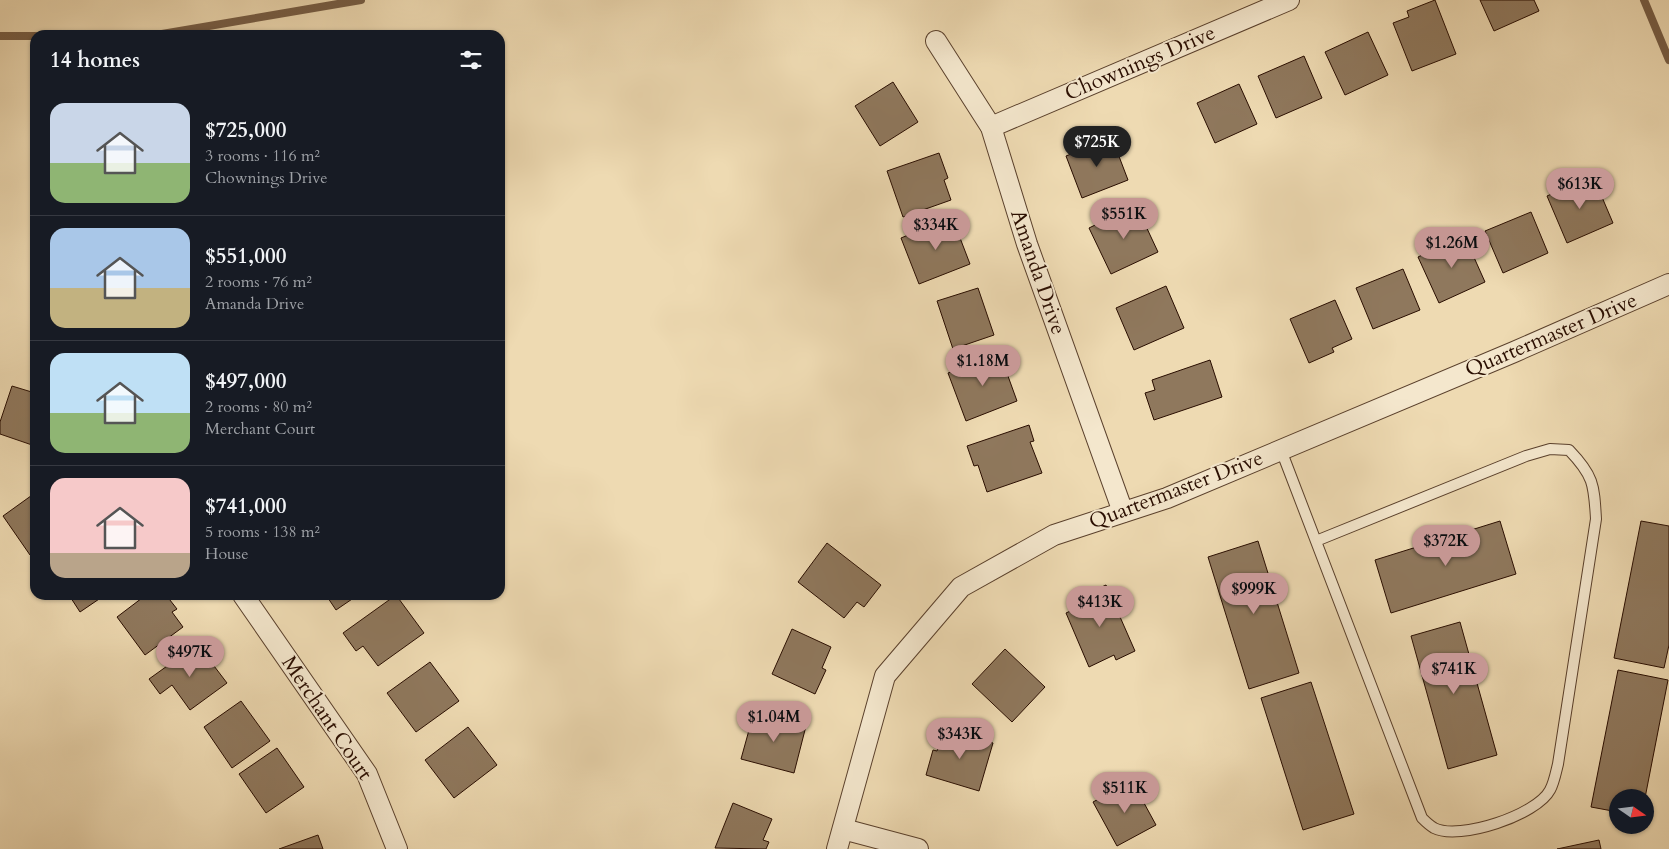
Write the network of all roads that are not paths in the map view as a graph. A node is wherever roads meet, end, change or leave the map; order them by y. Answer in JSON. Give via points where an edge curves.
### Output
{"nodes":[{"id":1,"x":1289,"y":0,"type":"edge"},
{"id":2,"x":936,"y":41,"type":"dead end"},
{"id":3,"x":991,"y":126,"type":"junction"},
{"id":4,"x":1669,"y":284,"type":"edge"},
{"id":5,"x":1281,"y":450,"type":"junction"},
{"id":6,"x":1123,"y":512,"type":"junction"},
{"id":7,"x":1316,"y":541,"type":"junction"},
{"id":8,"x":246,"y":600,"type":"edge"},
{"id":9,"x":842,"y":829,"type":"junction"},
{"id":10,"x":397,"y":849,"type":"edge"},
{"id":11,"x":836,"y":849,"type":"edge"},
{"id":12,"x":918,"y":849,"type":"edge"}],
"edges":[{"from":1,"to":3,"type":"street","name":"Chownings Drive"},
{"from":2,"to":3,"type":"street","name":"Amanda Drive"},
{"from":3,"to":6,"type":"street","name":"Amanda Drive","via":[[1027,244]]},
{"from":4,"to":5,"type":"street","name":"Quartermaster Drive"},
{"from":5,"to":6,"type":"street","name":"Quartermaster Drive","via":[[1167,498]]},
{"from":5,"to":7,"type":"lane"},
{"from":6,"to":9,"type":"street","name":"Quartermaster Drive","via":[[1054,534],[961,587],[885,676]]},
{"from":7,"to":7,"type":"lane","via":[[1422,818],[1434,828],[1454,831],[1497,823],[1534,808],[1550,791],[1558,764],[1595,529],[1594,492],[1586,468],[1569,450],[1550,449]]},
{"from":8,"to":10,"type":"street","name":"Merchant Court","via":[[367,774]]},
{"from":9,"to":11,"type":"street","name":"Quartermaster Drive"},
{"from":9,"to":12,"type":"street"}]}
